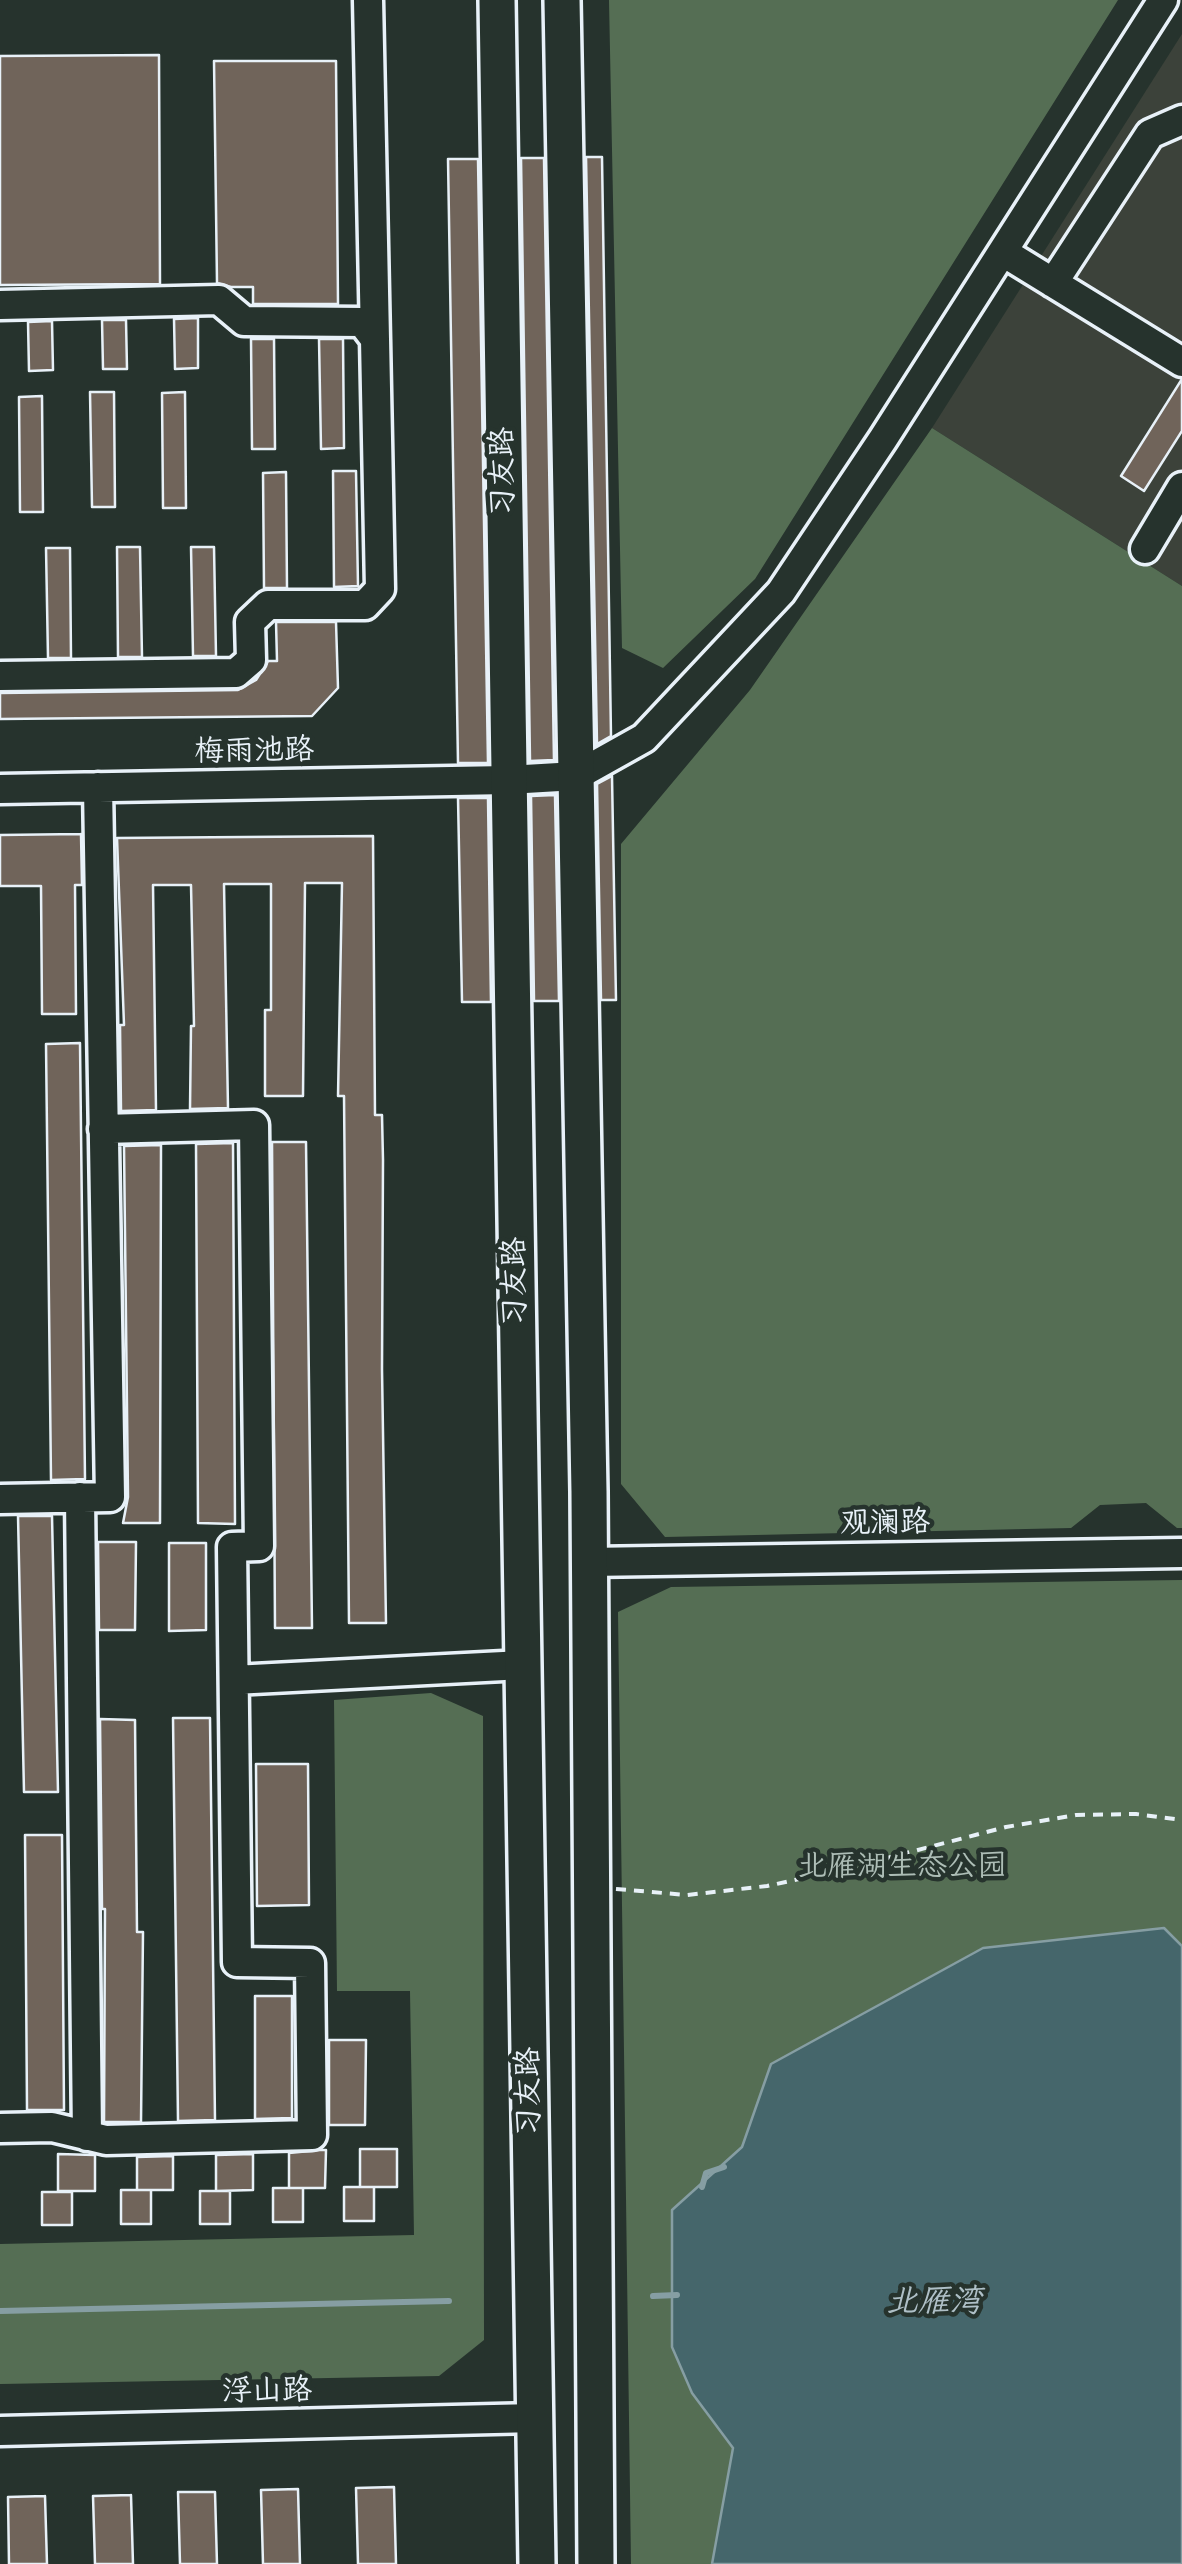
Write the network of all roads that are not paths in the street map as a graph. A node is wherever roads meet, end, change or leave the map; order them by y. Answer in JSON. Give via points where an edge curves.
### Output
{"nodes":[{"id":1,"x":368,"y":0,"type":"edge"},
{"id":2,"x":497,"y":0,"type":"edge"},
{"id":3,"x":562,"y":0,"type":"edge"},
{"id":4,"x":1164,"y":0,"type":"edge"},
{"id":5,"x":1182,"y":120,"type":"edge"},
{"id":6,"x":1003,"y":252,"type":"junction"},
{"id":7,"x":1053,"y":283,"type":"junction"},
{"id":8,"x":0,"y":305,"type":"edge"},
{"id":9,"x":375,"y":339,"type":"junction"},
{"id":10,"x":1182,"y":362,"type":"edge"},
{"id":11,"x":1182,"y":487,"type":"edge"},
{"id":12,"x":1146,"y":549,"type":"dead end"},
{"id":13,"x":0,"y":676,"type":"edge"},
{"id":14,"x":576,"y":776,"type":"junction"},
{"id":15,"x":508,"y":780,"type":"junction"},
{"id":16,"x":98,"y":787,"type":"junction"},
{"id":17,"x":0,"y":788,"type":"edge"},
{"id":18,"x":104,"y":1129,"type":"junction"},
{"id":19,"x":80,"y":1497,"type":"junction"},
{"id":20,"x":0,"y":1499,"type":"edge"},
{"id":21,"x":1182,"y":1553,"type":"edge"},
{"id":22,"x":588,"y":1562,"type":"junction"},
{"id":23,"x":523,"y":1665,"type":"junction"},
{"id":24,"x":234,"y":1680,"type":"junction"},
{"id":25,"x":0,"y":2128,"type":"edge"},
{"id":26,"x":87,"y":2136,"type":"junction"},
{"id":27,"x":535,"y":2418,"type":"junction"},
{"id":28,"x":0,"y":2431,"type":"edge"},
{"id":29,"x":538,"y":2564,"type":"edge"},
{"id":30,"x":596,"y":2564,"type":"edge"}],
"edges":[{"from":1,"to":9,"type":"street"},
{"from":2,"to":15,"type":"main road","name":"习友路"},
{"from":3,"to":14,"type":"main road","name":"习友路"},
{"from":4,"to":6,"type":"street"},
{"from":5,"to":7,"type":"street","via":[[1150,134]]},
{"from":6,"to":7,"type":"street"},
{"from":6,"to":14,"type":"street","via":[[781,592],[644,738]]},
{"from":7,"to":10,"type":"street"},
{"from":8,"to":9,"type":"street","via":[[219,300],[244,321],[362,322]]},
{"from":9,"to":13,"type":"street","via":[[380,589],[364,605],[268,605],[250,622],[250,660],[236,673]]},
{"from":11,"to":12,"type":"street"},
{"from":14,"to":15,"type":"street","name":"梅雨池路"},
{"from":14,"to":22,"type":"main road","name":"习友路"},
{"from":15,"to":16,"type":"street","name":"梅雨池路"},
{"from":15,"to":23,"type":"main road","name":"习友路"},
{"from":16,"to":17,"type":"street","name":"梅雨池路"},
{"from":16,"to":18,"type":"street"},
{"from":18,"to":19,"type":"street","via":[[110,1496]]},
{"from":18,"to":24,"type":"street","via":[[254,1125],[259,1546],[232,1547]]},
{"from":19,"to":20,"type":"street"},
{"from":19,"to":26,"type":"street"},
{"from":21,"to":22,"type":"street","name":"观澜路"},
{"from":22,"to":30,"type":"main road","name":"习友路"},
{"from":23,"to":24,"type":"street"},
{"from":23,"to":27,"type":"main road","name":"习友路"},
{"from":24,"to":26,"type":"street","via":[[237,1962],[310,1963],[312,2136]]},
{"from":25,"to":26,"type":"street","via":[[52,2127]]},
{"from":27,"to":28,"type":"street","name":"浮山路"},
{"from":27,"to":29,"type":"main road","name":"习友路"}]}
